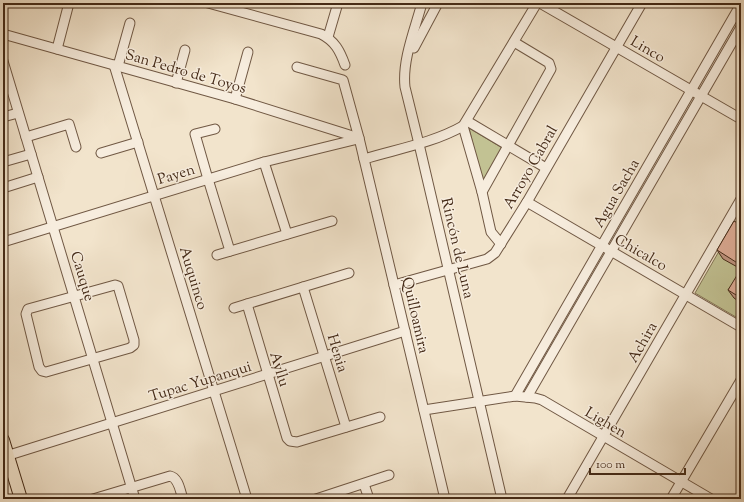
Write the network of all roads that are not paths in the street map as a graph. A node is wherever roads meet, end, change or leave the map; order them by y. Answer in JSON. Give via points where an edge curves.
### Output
{"nodes":[{"id":1,"x":69,"y":3,"type":"edge"},
{"id":2,"x":208,"y":3,"type":"edge"},
{"id":3,"x":338,"y":3,"type":"edge"},
{"id":4,"x":422,"y":3,"type":"edge"},
{"id":5,"x":438,"y":3,"type":"edge"},
{"id":6,"x":539,"y":3,"type":"edge"},
{"id":7,"x":642,"y":3,"type":"edge"},
{"id":8,"x":741,"y":4,"type":"edge"},
{"id":9,"x":130,"y":23,"type":"dead end"},
{"id":10,"x":741,"y":27,"type":"edge"},
{"id":11,"x":3,"y":34,"type":"edge"},
{"id":12,"x":328,"y":37,"type":"junction"},
{"id":13,"x":514,"y":42,"type":"junction"},
{"id":14,"x":617,"y":47,"type":"junction"},
{"id":15,"x":57,"y":49,"type":"junction"},
{"id":16,"x":185,"y":50,"type":"dead end"},
{"id":17,"x":248,"y":52,"type":"dead end"},
{"id":18,"x":3,"y":61,"type":"edge"},
{"id":19,"x":406,"y":61,"type":"junction"},
{"id":20,"x":345,"y":65,"type":"dead end"},
{"id":21,"x":116,"y":66,"type":"junction"},
{"id":22,"x":297,"y":67,"type":"dead end"},
{"id":23,"x":176,"y":83,"type":"junction"},
{"id":24,"x":692,"y":91,"type":"junction"},
{"id":25,"x":701,"y":96,"type":"junction"},
{"id":26,"x":235,"y":99,"type":"junction"},
{"id":27,"x":18,"y":113,"type":"junction"},
{"id":28,"x":3,"y":118,"type":"edge"},
{"id":29,"x":741,"y":119,"type":"edge"},
{"id":30,"x":465,"y":124,"type":"junction"},
{"id":31,"x":215,"y":129,"type":"dead end"},
{"id":32,"x":26,"y":137,"type":"junction"},
{"id":33,"x":360,"y":138,"type":"junction"},
{"id":34,"x":138,"y":142,"type":"junction"},
{"id":35,"x":419,"y":144,"type":"junction"},
{"id":36,"x":508,"y":146,"type":"junction"},
{"id":37,"x":76,"y":147,"type":"dead end"},
{"id":38,"x":101,"y":153,"type":"dead end"},
{"id":39,"x":31,"y":154,"type":"junction"},
{"id":40,"x":364,"y":159,"type":"junction"},
{"id":41,"x":3,"y":162,"type":"edge"},
{"id":42,"x":264,"y":162,"type":"junction"},
{"id":43,"x":546,"y":168,"type":"junction"},
{"id":44,"x":38,"y":177,"type":"junction"},
{"id":45,"x":208,"y":179,"type":"junction"},
{"id":46,"x":3,"y":188,"type":"edge"},
{"id":47,"x":482,"y":192,"type":"junction"},
{"id":48,"x":155,"y":196,"type":"junction"},
{"id":49,"x":741,"y":199,"type":"edge"},
{"id":50,"x":527,"y":202,"type":"junction"},
{"id":51,"x":332,"y":221,"type":"dead end"},
{"id":52,"x":53,"y":226,"type":"junction"},
{"id":53,"x":287,"y":234,"type":"junction"},
{"id":54,"x":3,"y":242,"type":"edge"},
{"id":55,"x":501,"y":244,"type":"junction"},
{"id":56,"x":602,"y":246,"type":"junction"},
{"id":57,"x":230,"y":251,"type":"junction"},
{"id":58,"x":611,"y":251,"type":"junction"},
{"id":59,"x":217,"y":254,"type":"dead end"},
{"id":60,"x":449,"y":270,"type":"junction"},
{"id":61,"x":349,"y":273,"type":"dead end"},
{"id":62,"x":394,"y":285,"type":"junction"},
{"id":63,"x":303,"y":287,"type":"junction"},
{"id":64,"x":686,"y":294,"type":"junction"},
{"id":65,"x":74,"y":296,"type":"junction"},
{"id":66,"x":247,"y":304,"type":"junction"},
{"id":67,"x":234,"y":308,"type":"dead end"},
{"id":68,"x":741,"y":327,"type":"edge"},
{"id":69,"x":405,"y":331,"type":"junction"},
{"id":70,"x":325,"y":356,"type":"junction"},
{"id":71,"x":93,"y":359,"type":"junction"},
{"id":72,"x":267,"y":374,"type":"junction"},
{"id":73,"x":741,"y":380,"type":"edge"},
{"id":74,"x":214,"y":391,"type":"junction"},
{"id":75,"x":515,"y":396,"type":"junction"},
{"id":76,"x":527,"y":397,"type":"junction"},
{"id":77,"x":479,"y":402,"type":"junction"},
{"id":78,"x":424,"y":410,"type":"junction"},
{"id":79,"x":380,"y":417,"type":"dead end"},
{"id":80,"x":113,"y":422,"type":"junction"},
{"id":81,"x":346,"y":427,"type":"junction"},
{"id":82,"x":604,"y":436,"type":"junction"},
{"id":83,"x":3,"y":440,"type":"edge"},
{"id":84,"x":5,"y":456,"type":"edge"},
{"id":85,"x":389,"y":475,"type":"dead end"},
{"id":86,"x":681,"y":482,"type":"junction"},
{"id":87,"x":364,"y":484,"type":"junction"},
{"id":88,"x":132,"y":487,"type":"junction"},
{"id":89,"x":21,"y":499,"type":"edge"},
{"id":90,"x":93,"y":499,"type":"edge"},
{"id":91,"x":135,"y":499,"type":"edge"},
{"id":92,"x":183,"y":499,"type":"edge"},
{"id":93,"x":247,"y":499,"type":"edge"},
{"id":94,"x":316,"y":499,"type":"edge"},
{"id":95,"x":369,"y":499,"type":"edge"},
{"id":96,"x":445,"y":499,"type":"edge"},
{"id":97,"x":502,"y":499,"type":"edge"},
{"id":98,"x":567,"y":499,"type":"edge"},
{"id":99,"x":672,"y":499,"type":"edge"},
{"id":100,"x":711,"y":499,"type":"edge"}],
"edges":[{"from":1,"to":15,"type":"street"},
{"from":2,"to":12,"type":"street"},
{"from":3,"to":12,"type":"street"},
{"from":4,"to":19,"type":"street","name":"Rincón de Luna"},
{"from":5,"to":19,"type":"street"},
{"from":6,"to":13,"type":"street"},
{"from":6,"to":14,"type":"street","name":"Linco"},
{"from":7,"to":14,"type":"street","name":"Arroyo Cabral"},
{"from":8,"to":24,"type":"street","name":"Agua Sacha"},
{"from":9,"to":21,"type":"street"},
{"from":10,"to":25,"type":"street","name":"Agua Sacha"},
{"from":11,"to":15,"type":"street","name":"San Pedro de Toyos"},
{"from":12,"to":20,"type":"street","via":[[340,51]]},
{"from":13,"to":30,"type":"street"},
{"from":13,"to":36,"type":"street","via":[[549,63],[551,69]]},
{"from":14,"to":24,"type":"street","name":"Linco"},
{"from":14,"to":43,"type":"street","name":"Arroyo Cabral"},
{"from":15,"to":21,"type":"street","name":"San Pedro de Toyos"},
{"from":16,"to":23,"type":"street"},
{"from":17,"to":26,"type":"street"},
{"from":18,"to":27,"type":"street","name":"Cauque"},
{"from":19,"to":35,"type":"street","name":"Rincón de Luna","via":[[405,87]]},
{"from":21,"to":23,"type":"street","name":"San Pedro de Toyos"},
{"from":21,"to":34,"type":"street","name":"Auquinco"},
{"from":22,"to":33,"type":"street","name":"Quilloamira","via":[[343,80]]},
{"from":23,"to":26,"type":"street","name":"San Pedro de Toyos"},
{"from":24,"to":25,"type":"street","name":"Linco"},
{"from":24,"to":56,"type":"street","name":"Agua Sacha"},
{"from":25,"to":29,"type":"street","name":"Linco"},
{"from":25,"to":58,"type":"street","name":"Agua Sacha"},
{"from":26,"to":33,"type":"street","name":"San Pedro de Toyos"},
{"from":27,"to":28,"type":"street"},
{"from":27,"to":32,"type":"street","name":"Cauque"},
{"from":30,"to":35,"type":"street","via":[[453,132]]},
{"from":30,"to":36,"type":"street"},
{"from":30,"to":47,"type":"street"},
{"from":31,"to":45,"type":"street","via":[[195,134]]},
{"from":32,"to":37,"type":"street","via":[[69,124]]},
{"from":32,"to":39,"type":"street","name":"Cauque"},
{"from":33,"to":40,"type":"street","name":"Quilloamira"},
{"from":33,"to":42,"type":"street","name":"Payen"},
{"from":34,"to":38,"type":"street"},
{"from":34,"to":48,"type":"street","name":"Auquinco"},
{"from":35,"to":40,"type":"street"},
{"from":35,"to":60,"type":"street","name":"Rincón de Luna"},
{"from":36,"to":43,"type":"street"},
{"from":36,"to":47,"type":"street"},
{"from":39,"to":41,"type":"street"},
{"from":39,"to":44,"type":"street","name":"Cauque"},
{"from":40,"to":62,"type":"street","name":"Quilloamira"},
{"from":42,"to":45,"type":"street","name":"Payen"},
{"from":42,"to":53,"type":"street"},
{"from":43,"to":50,"type":"street","name":"Arroyo Cabral"},
{"from":44,"to":46,"type":"street"},
{"from":44,"to":52,"type":"street","name":"Cauque"},
{"from":45,"to":48,"type":"street","name":"Payen"},
{"from":45,"to":57,"type":"street"},
{"from":47,"to":55,"type":"street","via":[[491,232]]},
{"from":48,"to":52,"type":"street","name":"Payen"},
{"from":48,"to":74,"type":"street","name":"Auquinco"},
{"from":49,"to":64,"type":"street","name":"Achira"},
{"from":50,"to":55,"type":"street","name":"Arroyo Cabral"},
{"from":50,"to":56,"type":"street","name":"Chicalco"},
{"from":51,"to":53,"type":"street"},
{"from":52,"to":54,"type":"street","name":"Payen"},
{"from":52,"to":65,"type":"street","name":"Cauque"},
{"from":53,"to":57,"type":"street"},
{"from":55,"to":60,"type":"street","name":"Arroyo Cabral","via":[[487,259]]},
{"from":56,"to":58,"type":"street","name":"Chicalco"},
{"from":56,"to":75,"type":"street","name":"Agua Sacha"},
{"from":57,"to":59,"type":"street"},
{"from":58,"to":64,"type":"street","name":"Chicalco"},
{"from":58,"to":76,"type":"street","name":"Agua Sacha"},
{"from":60,"to":62,"type":"street","name":"Arroyo Cabral"},
{"from":60,"to":77,"type":"street","name":"Rincón de Luna"},
{"from":61,"to":63,"type":"street"},
{"from":62,"to":69,"type":"street","name":"Quilloamira"},
{"from":63,"to":66,"type":"street"},
{"from":63,"to":70,"type":"street","name":"Henia"},
{"from":64,"to":68,"type":"street","name":"Chicalco"},
{"from":64,"to":82,"type":"street","name":"Achira"},
{"from":65,"to":71,"type":"street","name":"Cauque"},
{"from":65,"to":71,"type":"street","via":[[118,286],[134,345]]},
{"from":65,"to":71,"type":"street","via":[[28,310],[26,314],[39,367],[46,372]]},
{"from":66,"to":67,"type":"street"},
{"from":66,"to":72,"type":"street","name":"Ayllu"},
{"from":69,"to":70,"type":"street","name":"Tupac Yupanqui"},
{"from":69,"to":78,"type":"street","name":"Quilloamira"},
{"from":70,"to":72,"type":"street","name":"Tupac Yupanqui"},
{"from":70,"to":81,"type":"street","name":"Henia"},
{"from":71,"to":80,"type":"street","name":"Cauque"},
{"from":72,"to":74,"type":"street","name":"Tupac Yupanqui"},
{"from":72,"to":81,"type":"street","name":"Ayllu","via":[[290,441],[297,442]]},
{"from":73,"to":86,"type":"street"},
{"from":74,"to":80,"type":"street","name":"Tupac Yupanqui"},
{"from":74,"to":93,"type":"street","name":"Auquinco"},
{"from":75,"to":76,"type":"street"},
{"from":75,"to":77,"type":"street"},
{"from":76,"to":82,"type":"street","name":"Lighen","via":[[542,400]]},
{"from":77,"to":78,"type":"street"},
{"from":77,"to":97,"type":"street","name":"Rincón de Luna"},
{"from":78,"to":96,"type":"street","name":"Quilloamira"},
{"from":79,"to":81,"type":"street"},
{"from":80,"to":84,"type":"street","name":"Tupac Yupanqui"},
{"from":80,"to":88,"type":"street","name":"Cauque"},
{"from":82,"to":86,"type":"street","name":"Lighen"},
{"from":82,"to":98,"type":"street","name":"Achira"},
{"from":83,"to":84,"type":"main road"},
{"from":84,"to":89,"type":"main road"},
{"from":85,"to":87,"type":"street"},
{"from":86,"to":99,"type":"street"},
{"from":86,"to":100,"type":"street","name":"Lighen"},
{"from":87,"to":94,"type":"street"},
{"from":87,"to":95,"type":"street"},
{"from":88,"to":90,"type":"street"},
{"from":88,"to":91,"type":"street","name":"Cauque"},
{"from":88,"to":92,"type":"street","via":[[170,476],[177,481]]}]}
